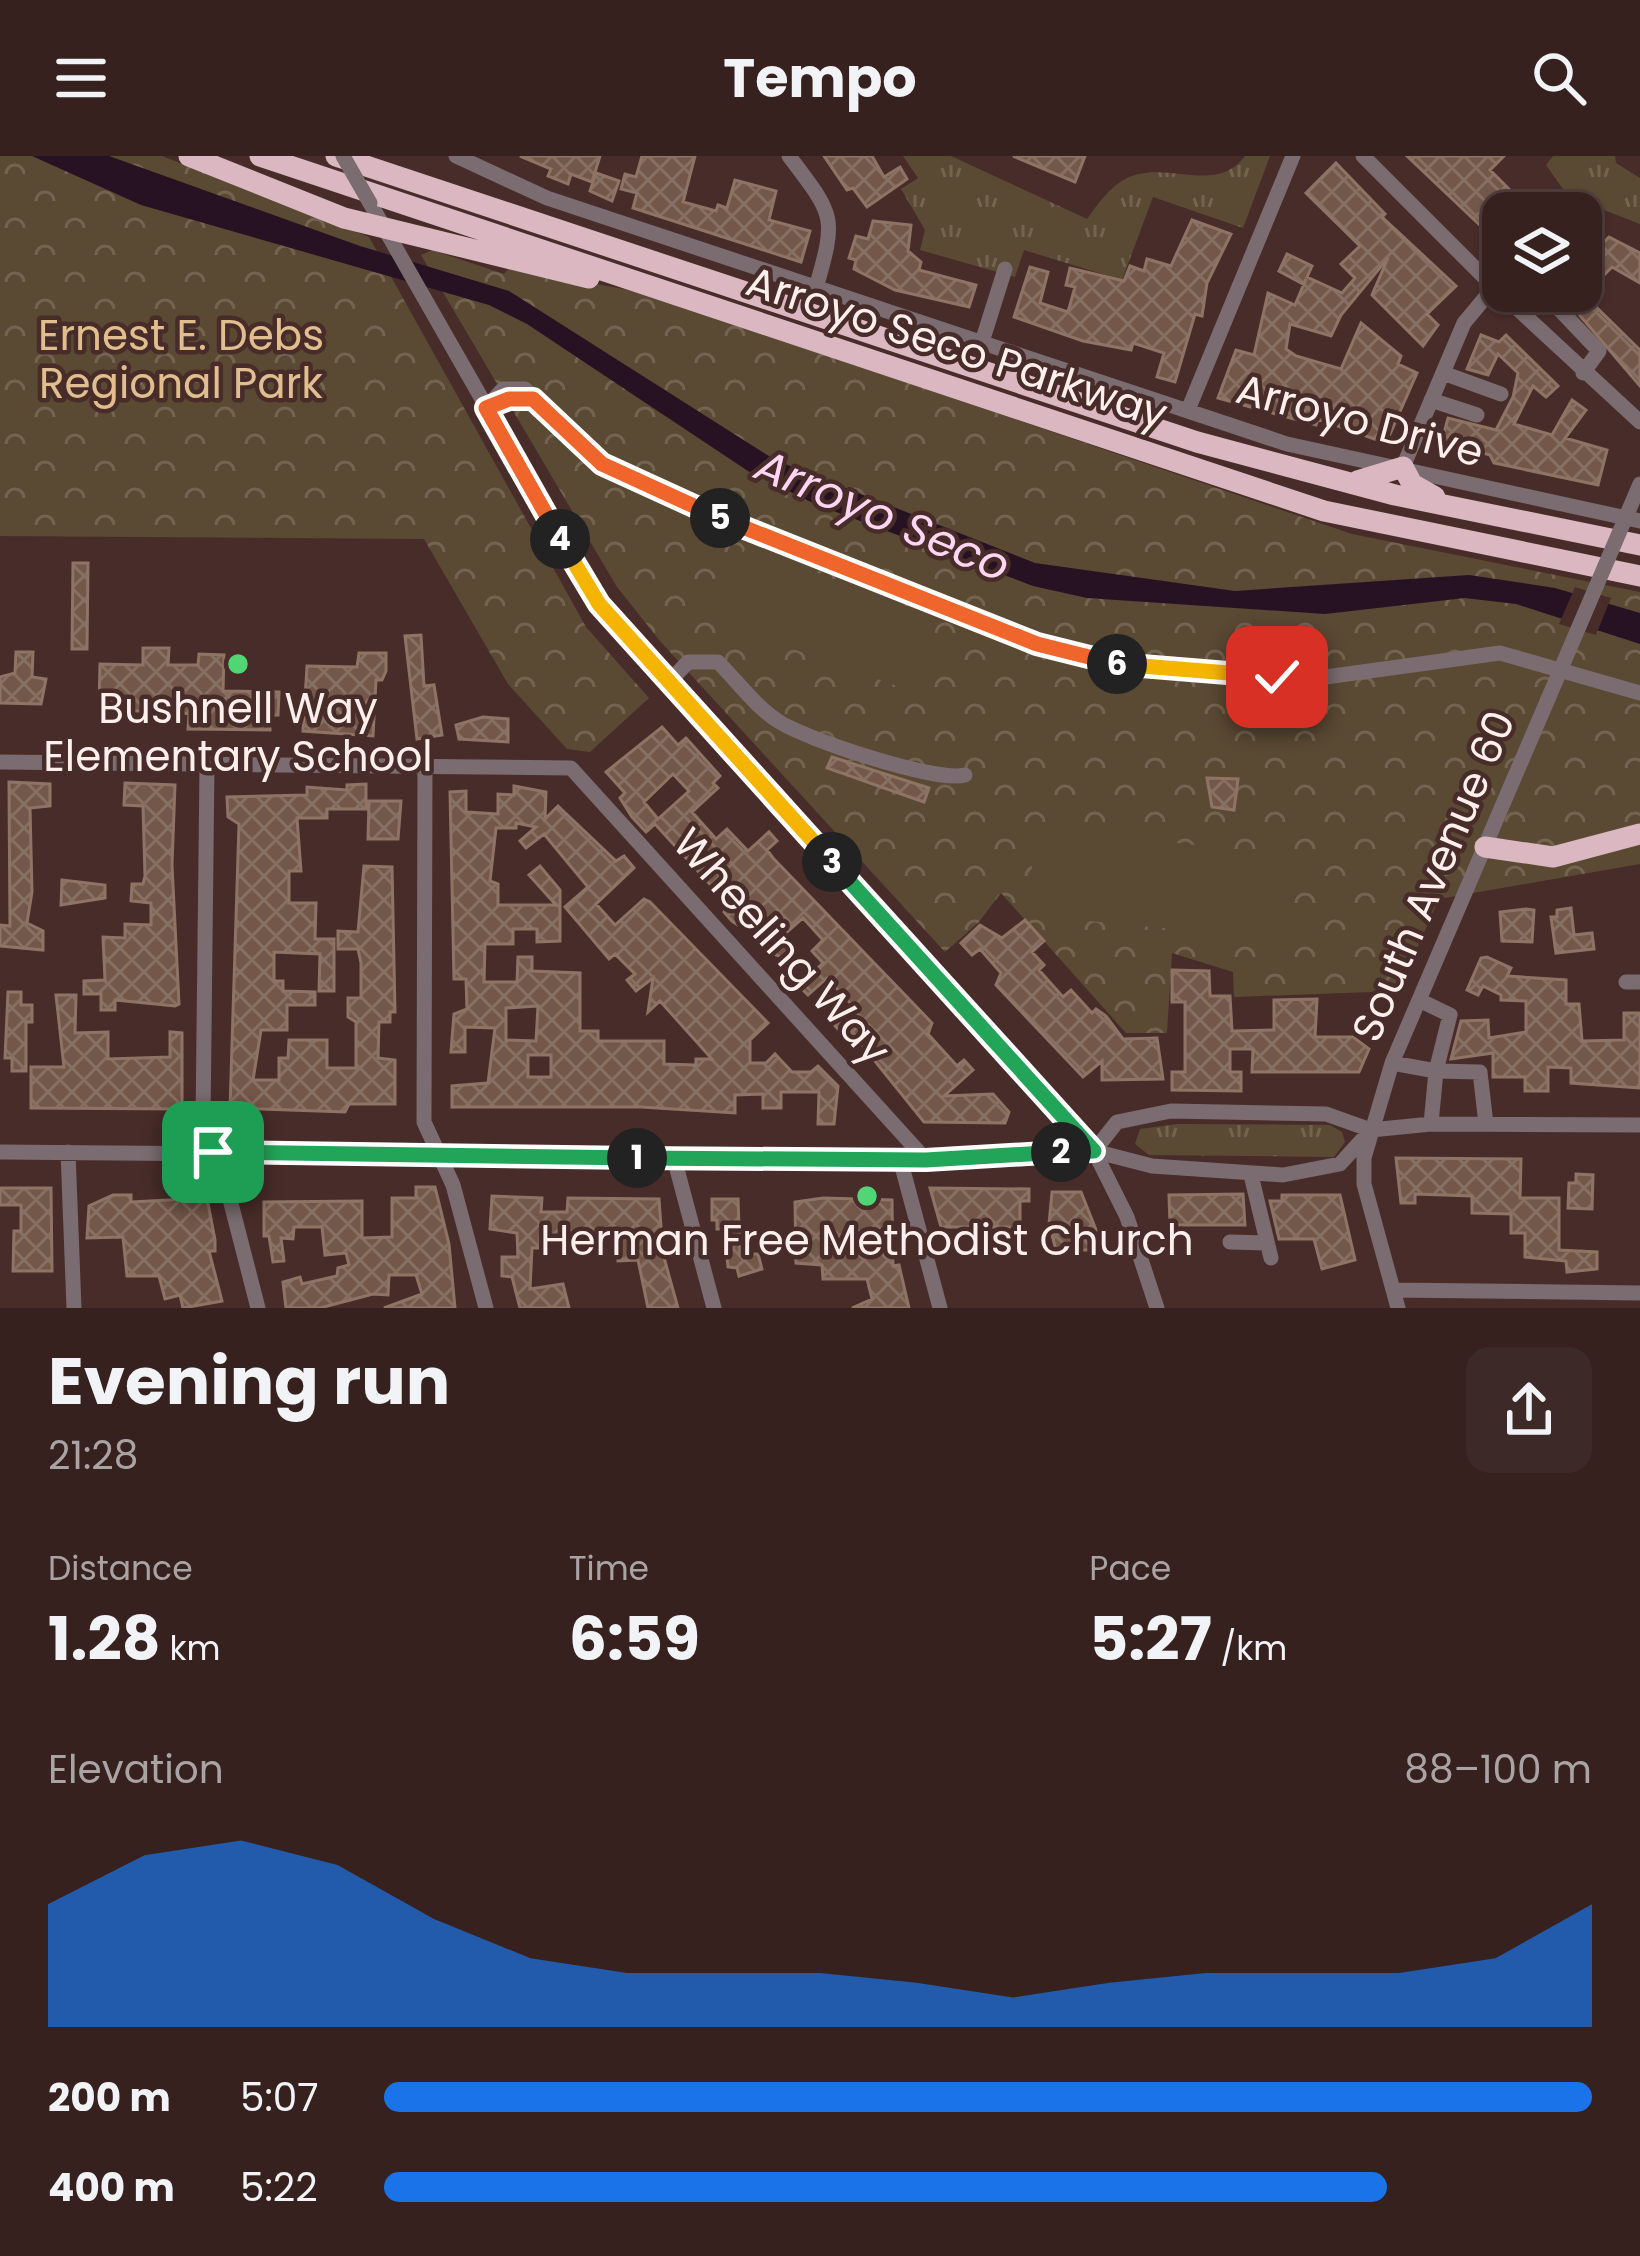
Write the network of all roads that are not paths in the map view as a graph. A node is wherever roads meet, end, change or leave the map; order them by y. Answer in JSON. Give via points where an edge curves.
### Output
{"nodes":[{"id":1,"x":189,"y":156,"type":"edge"},
{"id":2,"x":260,"y":156,"type":"edge"},
{"id":3,"x":339,"y":156,"type":"edge"},
{"id":4,"x":456,"y":156,"type":"edge"},
{"id":5,"x":789,"y":156,"type":"edge"},
{"id":6,"x":1293,"y":156,"type":"edge"},
{"id":7,"x":1364,"y":156,"type":"edge"},
{"id":8,"x":384,"y":228,"type":"junction"},
{"id":9,"x":1005,"y":269,"type":"dead end"},
{"id":10,"x":1482,"y":276,"type":"edge"},
{"id":11,"x":638,"y":282,"type":"junction"},
{"id":12,"x":817,"y":288,"type":"junction"},
{"id":13,"x":1482,"y":300,"type":"edge"},
{"id":14,"x":1519,"y":312,"type":"edge"},
{"id":15,"x":1562,"y":312,"type":"edge"},
{"id":16,"x":982,"y":342,"type":"junction"},
{"id":17,"x":1443,"y":373,"type":"junction"},
{"id":18,"x":1583,"y":373,"type":"junction"},
{"id":19,"x":1501,"y":394,"type":"dead end"},
{"id":20,"x":1431,"y":400,"type":"junction"},
{"id":21,"x":486,"y":408,"type":"junction"},
{"id":22,"x":1188,"y":410,"type":"junction"},
{"id":23,"x":1478,"y":415,"type":"dead end"},
{"id":24,"x":1640,"y":422,"type":"edge"},
{"id":25,"x":1402,"y":467,"type":"junction"},
{"id":26,"x":1348,"y":483,"type":"junction"},
{"id":27,"x":1640,"y":484,"type":"edge"},
{"id":28,"x":1456,"y":508,"type":"junction"},
{"id":29,"x":1640,"y":521,"type":"edge"},
{"id":30,"x":1640,"y":545,"type":"edge"},
{"id":31,"x":1640,"y":576,"type":"edge"},
{"id":32,"x":668,"y":682,"type":"junction"},
{"id":33,"x":1640,"y":693,"type":"edge"},
{"id":34,"x":0,"y":762,"type":"edge"},
{"id":35,"x":207,"y":764,"type":"junction"},
{"id":36,"x":425,"y":766,"type":"junction"},
{"id":37,"x":965,"y":776,"type":"dead end"},
{"id":38,"x":1640,"y":834,"type":"edge"},
{"id":39,"x":1485,"y":848,"type":"junction"},
{"id":40,"x":1418,"y":1000,"type":"junction"},
{"id":41,"x":1392,"y":1063,"type":"junction"},
{"id":42,"x":1436,"y":1071,"type":"junction"},
{"id":43,"x":1430,"y":1124,"type":"junction"},
{"id":44,"x":1486,"y":1124,"type":"junction"},
{"id":45,"x":1640,"y":1125,"type":"edge"},
{"id":46,"x":1371,"y":1130,"type":"junction"},
{"id":47,"x":68,"y":1151,"type":"junction"},
{"id":48,"x":1094,"y":1151,"type":"junction"},
{"id":49,"x":0,"y":1152,"type":"edge"},
{"id":50,"x":213,"y":1152,"type":"junction"},
{"id":51,"x":439,"y":1156,"type":"junction"},
{"id":52,"x":674,"y":1158,"type":"junction"},
{"id":53,"x":901,"y":1160,"type":"junction"},
{"id":54,"x":926,"y":1160,"type":"junction"},
{"id":55,"x":1251,"y":1175,"type":"junction"},
{"id":56,"x":1230,"y":1242,"type":"dead end"},
{"id":57,"x":1393,"y":1290,"type":"junction"},
{"id":58,"x":1640,"y":1293,"type":"edge"},
{"id":59,"x":74,"y":1308,"type":"edge"},
{"id":60,"x":258,"y":1308,"type":"edge"},
{"id":61,"x":486,"y":1308,"type":"edge"},
{"id":62,"x":714,"y":1308,"type":"edge"},
{"id":63,"x":940,"y":1308,"type":"edge"},
{"id":64,"x":1157,"y":1308,"type":"edge"},
{"id":65,"x":1398,"y":1308,"type":"edge"}],
"edges":[{"from":1,"to":8,"type":"highway"},
{"from":2,"to":11,"type":"highway","name":"Arroyo Seco Parkway"},
{"from":3,"to":8,"type":"street","bridge":true},
{"from":3,"to":26,"type":"highway","name":"Arroyo Seco Parkway","via":[[1197,442]]},
{"from":4,"to":12,"type":"street","name":"Arroyo Drive","via":[[547,198]]},
{"from":5,"to":12,"type":"street","via":[[830,215]]},
{"from":6,"to":22,"type":"street"},
{"from":7,"to":10,"type":"street"},
{"from":8,"to":11,"type":"highway"},
{"from":8,"to":21,"type":"street"},
{"from":9,"to":16,"type":"street"},
{"from":11,"to":31,"type":"highway","name":"Arroyo Seco Parkway","via":[[1324,511]]},
{"from":12,"to":16,"type":"street","name":"Arroyo Drive"},
{"from":13,"to":17,"type":"street"},
{"from":14,"to":18,"type":"street"},
{"from":15,"to":18,"type":"street","via":[[1599,351]]},
{"from":16,"to":22,"type":"street","name":"Arroyo Drive"},
{"from":17,"to":19,"type":"street"},
{"from":17,"to":20,"type":"street"},
{"from":18,"to":24,"type":"street"},
{"from":20,"to":23,"type":"street"},
{"from":20,"to":25,"type":"street"},
{"from":21,"to":32,"type":"street","via":[[599,604]]},
{"from":21,"to":33,"type":"street","via":[[508,387],[525,389],[602,464],[746,529],[1096,662],[1311,680],[1500,653]]},
{"from":22,"to":25,"type":"street","name":"Arroyo Drive","via":[[1287,445]]},
{"from":25,"to":26,"type":"highway"},
{"from":25,"to":28,"type":"highway","via":[[1412,484]]},
{"from":25,"to":29,"type":"street","name":"Arroyo Drive"},
{"from":26,"to":28,"type":"highway","name":"Arroyo Seco Parkway"},
{"from":27,"to":39,"type":"street","name":"South Avenue 60","bridge":true},
{"from":28,"to":30,"type":"highway","name":"Arroyo Seco Parkway"},
{"from":32,"to":37,"type":"street","via":[[688,662],[718,662],[784,725],[909,769]]},
{"from":32,"to":48,"type":"street"},
{"from":34,"to":35,"type":"street"},
{"from":35,"to":36,"type":"street"},
{"from":35,"to":50,"type":"street","via":[[203,1122]]},
{"from":36,"to":51,"type":"street","via":[[424,1122]]},
{"from":36,"to":54,"type":"street","name":"Wheeling Way","via":[[572,768]]},
{"from":38,"to":39,"type":"highway","via":[[1553,857]]},
{"from":39,"to":40,"type":"street","name":"South Avenue 60"},
{"from":40,"to":41,"type":"street","name":"South Avenue 60"},
{"from":40,"to":42,"type":"street","via":[[1450,1015]]},
{"from":41,"to":42,"type":"street"},
{"from":41,"to":46,"type":"street","name":"South Avenue 60"},
{"from":42,"to":43,"type":"street"},
{"from":42,"to":44,"type":"street","via":[[1480,1072]]},
{"from":43,"to":44,"type":"street"},
{"from":43,"to":46,"type":"street"},
{"from":44,"to":45,"type":"street"},
{"from":46,"to":48,"type":"street","via":[[1326,1114],[1171,1111],[1126,1117]]},
{"from":46,"to":55,"type":"street","via":[[1340,1164]]},
{"from":46,"to":57,"type":"street","name":"South Avenue 60","via":[[1364,1184]]},
{"from":47,"to":49,"type":"street"},
{"from":47,"to":50,"type":"street"},
{"from":47,"to":59,"type":"street"},
{"from":48,"to":54,"type":"street"},
{"from":48,"to":55,"type":"street","via":[[1152,1166]]},
{"from":48,"to":64,"type":"street"},
{"from":50,"to":51,"type":"street"},
{"from":50,"to":60,"type":"street"},
{"from":51,"to":52,"type":"street"},
{"from":51,"to":61,"type":"street"},
{"from":52,"to":53,"type":"street"},
{"from":52,"to":62,"type":"street"},
{"from":53,"to":54,"type":"street"},
{"from":53,"to":63,"type":"street"},
{"from":55,"to":56,"type":"street","via":[[1269,1251]]},
{"from":57,"to":58,"type":"street"},
{"from":57,"to":65,"type":"street","name":"South Avenue 60"}]}
